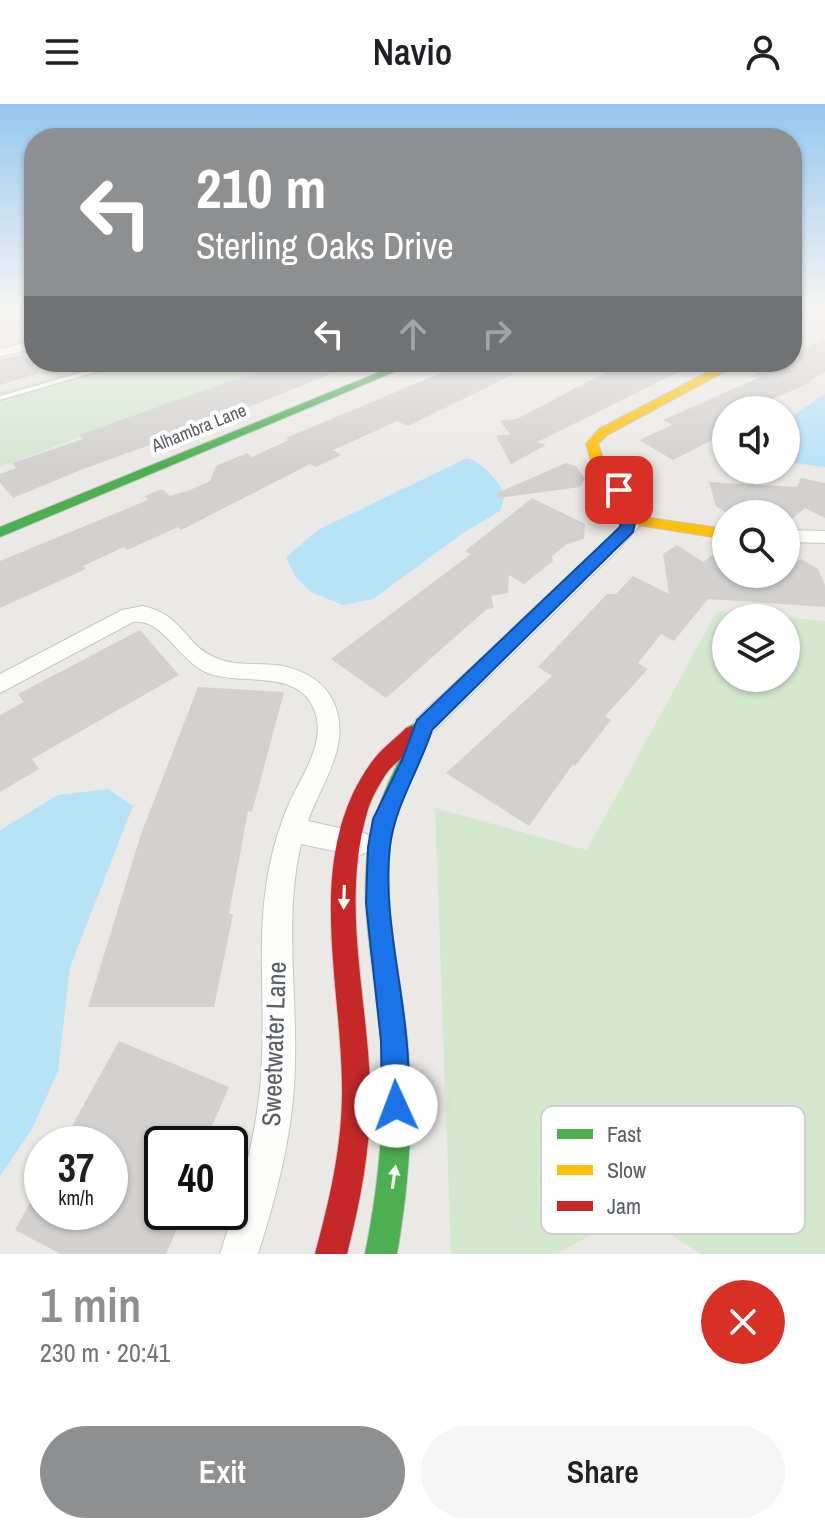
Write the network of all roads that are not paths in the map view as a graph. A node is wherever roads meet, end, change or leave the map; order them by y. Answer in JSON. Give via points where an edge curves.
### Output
{"nodes":[{"id":1,"x":88,"y":372,"type":"edge"},
{"id":2,"x":389,"y":372,"type":"edge"},
{"id":3,"x":712,"y":372,"type":"edge"},
{"id":4,"x":0,"y":398,"type":"edge"},
{"id":5,"x":630,"y":520,"type":"junction"},
{"id":6,"x":0,"y":532,"type":"edge"},
{"id":7,"x":712,"y":532,"type":"edge"},
{"id":8,"x":800,"y":536,"type":"edge"},
{"id":9,"x":825,"y":537,"type":"edge"},
{"id":10,"x":0,"y":684,"type":"edge"},
{"id":11,"x":424,"y":726,"type":"junction"},
{"id":12,"x":292,"y":830,"type":"junction"},
{"id":13,"x":350,"y":841,"type":"junction"},
{"id":14,"x":379,"y":847,"type":"junction"},
{"id":15,"x":239,"y":1254,"type":"edge"},
{"id":16,"x":331,"y":1254,"type":"edge"},
{"id":17,"x":381,"y":1254,"type":"edge"}],
"edges":[{"from":1,"to":4,"type":"lane"},
{"from":2,"to":6,"type":"street","name":"Alhambra Lane"},
{"from":3,"to":5,"type":"street","via":[[595,440],[593,455],[619,490]]},
{"from":5,"to":7,"type":"street"},
{"from":5,"to":11,"type":"street","via":[[609,549]]},
{"from":8,"to":9,"type":"street"},
{"from":10,"to":12,"type":"street","name":"Sweetwater Lane","via":[[129,615],[145,612],[158,616],[206,664],[276,672],[307,684],[328,716],[330,736]]},
{"from":11,"to":13,"type":"street","via":[[394,747],[367,781]]},
{"from":11,"to":14,"type":"street","via":[[384,819]]},
{"from":12,"to":13,"type":"street"},
{"from":12,"to":15,"type":"street","name":"Sweetwater Lane","via":[[276,927],[276,1110],[266,1174]]},
{"from":13,"to":14,"type":"street"},
{"from":13,"to":16,"type":"street","one_way":true,"via":[[343,894],[356,1086],[352,1153]]},
{"from":17,"to":14,"type":"street","one_way":true,"via":[[396,1164],[396,1106],[378,903]]}]}
